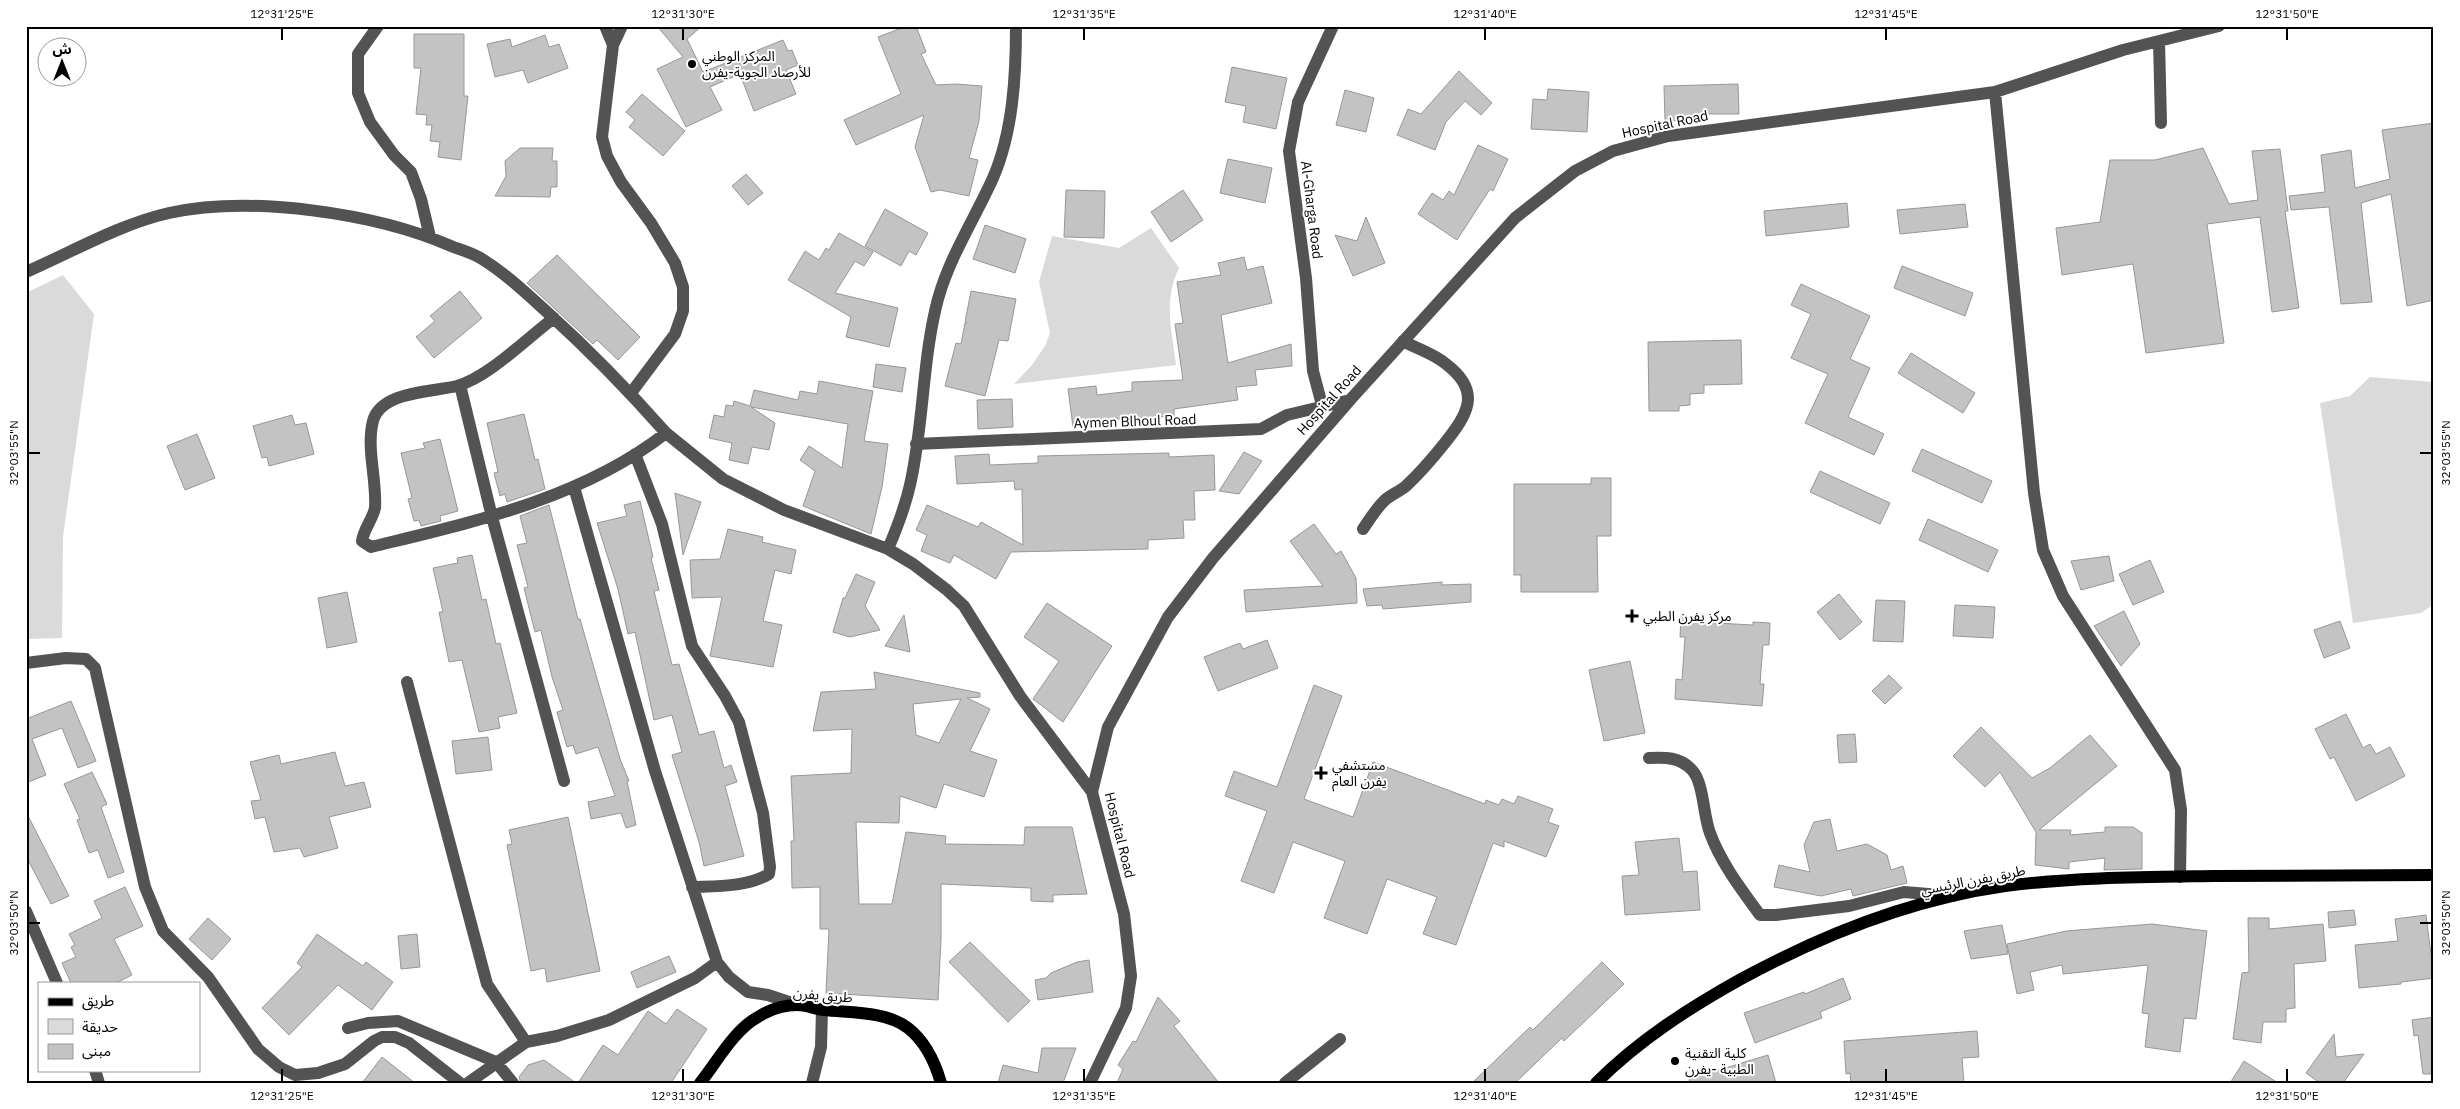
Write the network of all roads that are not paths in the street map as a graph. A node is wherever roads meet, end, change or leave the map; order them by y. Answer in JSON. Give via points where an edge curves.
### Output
{"nodes":[{"id":1,"x":378,"y":26,"type":"edge"},
{"id":2,"x":605,"y":26,"type":"edge"},
{"id":3,"x":622,"y":26,"type":"edge"},
{"id":4,"x":1016,"y":26,"type":"edge"},
{"id":5,"x":1333,"y":26,"type":"edge"},
{"id":6,"x":2220,"y":26,"type":"edge"},
{"id":7,"x":2158,"y":41,"type":"junction"},
{"id":8,"x":613,"y":45,"type":"junction"},
{"id":9,"x":1995,"y":92,"type":"junction"},
{"id":10,"x":2161,"y":123,"type":"dead end"},
{"id":11,"x":430,"y":236,"type":"junction"},
{"id":12,"x":26,"y":272,"type":"edge"},
{"id":13,"x":554,"y":318,"type":"junction"},
{"id":14,"x":1403,"y":341,"type":"junction"},
{"id":15,"x":460,"y":385,"type":"junction"},
{"id":16,"x":631,"y":394,"type":"junction"},
{"id":17,"x":1350,"y":400,"type":"junction"},
{"id":18,"x":1322,"y":405,"type":"junction"},
{"id":19,"x":666,"y":433,"type":"junction"},
{"id":20,"x":916,"y":444,"type":"junction"},
{"id":21,"x":635,"y":454,"type":"junction"},
{"id":22,"x":574,"y":487,"type":"junction"},
{"id":23,"x":492,"y":517,"type":"junction"},
{"id":24,"x":1363,"y":529,"type":"dead end"},
{"id":25,"x":888,"y":550,"type":"junction"},
{"id":26,"x":26,"y":663,"type":"edge"},
{"id":27,"x":407,"y":682,"type":"dead end"},
{"id":28,"x":1649,"y":758,"type":"dead end"},
{"id":29,"x":564,"y":781,"type":"dead end"},
{"id":30,"x":1092,"y":792,"type":"junction"},
{"id":31,"x":2434,"y":875,"type":"edge"},
{"id":32,"x":2180,"y":877,"type":"junction"},
{"id":33,"x":692,"y":888,"type":"junction"},
{"id":34,"x":1956,"y":896,"type":"junction"},
{"id":35,"x":26,"y":911,"type":"edge"},
{"id":36,"x":717,"y":962,"type":"junction"},
{"id":37,"x":57,"y":982,"type":"edge"},
{"id":38,"x":798,"y":1005,"type":"junction"},
{"id":39,"x":822,"y":1010,"type":"junction"},
{"id":40,"x":348,"y":1028,"type":"dead end"},
{"id":41,"x":1340,"y":1039,"type":"dead end"},
{"id":42,"x":526,"y":1042,"type":"junction"},
{"id":43,"x":496,"y":1062,"type":"junction"},
{"id":44,"x":460,"y":1083,"type":"edge"},
{"id":45,"x":468,"y":1083,"type":"edge"},
{"id":46,"x":513,"y":1083,"type":"edge"},
{"id":47,"x":700,"y":1083,"type":"edge"},
{"id":48,"x":812,"y":1083,"type":"edge"},
{"id":49,"x":941,"y":1083,"type":"edge"},
{"id":50,"x":1090,"y":1083,"type":"edge"},
{"id":51,"x":1285,"y":1083,"type":"edge"},
{"id":52,"x":1596,"y":1083,"type":"edge"}],
"edges":[{"from":1,"to":11,"type":"street","via":[[358,54],[358,93],[370,122],[411,172]]},
{"from":2,"to":8,"type":"street"},
{"from":3,"to":8,"type":"street"},
{"from":4,"to":20,"type":"street","via":[[1016,58],[1006,142],[938,298]]},
{"from":5,"to":18,"type":"street","name":"Al-Gharga Road","via":[[1298,102],[1289,151],[1306,278],[1314,371]]},
{"from":6,"to":7,"type":"street","name":"Hospital Road"},
{"from":7,"to":9,"type":"street","name":"Hospital Road"},
{"from":7,"to":10,"type":"street"},
{"from":8,"to":16,"type":"street","via":[[602,137],[607,156],[675,263],[683,287],[683,312],[675,334]]},
{"from":9,"to":14,"type":"street","name":"Hospital Road","via":[[1724,127],[1668,136],[1613,151],[1575,171],[1515,218]]},
{"from":9,"to":32,"type":"street","via":[[2033,484],[2043,550],[2063,596],[2175,770],[2181,810]]},
{"from":11,"to":12,"type":"street","via":[[364,218],[283,207],[216,208],[169,213],[122,228]]},
{"from":11,"to":13,"type":"street","via":[[481,258]]},
{"from":13,"to":15,"type":"street","via":[[495,366]]},
{"from":13,"to":16,"type":"street"},
{"from":14,"to":17,"type":"street","name":"Hospital Road"},
{"from":14,"to":24,"type":"street","via":[[1430,353],[1450,367],[1466,389],[1468,403],[1464,418],[1424,470],[1386,500]]},
{"from":15,"to":23,"type":"street"},
{"from":15,"to":23,"type":"street","via":[[403,396],[379,409],[373,420],[372,438],[375,508],[373,518],[364,529],[362,541],[371,547]]},
{"from":16,"to":19,"type":"street"},
{"from":17,"to":18,"type":"street","name":"Aymen Blhoul Road"},
{"from":17,"to":30,"type":"street","name":"Hospital Road","via":[[1261,500],[1168,617],[1108,727]]},
{"from":18,"to":20,"type":"street","name":"Aymen Blhoul Road","via":[[1288,414],[1262,429]]},
{"from":19,"to":21,"type":"street"},
{"from":19,"to":25,"type":"street","via":[[723,479],[784,510]]},
{"from":20,"to":25,"type":"street","via":[[911,484]]},
{"from":21,"to":22,"type":"street"},
{"from":21,"to":33,"type":"street","via":[[662,524],[692,646],[739,722],[763,813],[769,874],[727,886]]},
{"from":22,"to":23,"type":"street"},
{"from":22,"to":33,"type":"street","via":[[641,726]]},
{"from":23,"to":29,"type":"street"},
{"from":25,"to":30,"type":"street","via":[[913,564],[964,606],[1020,696]]},
{"from":26,"to":44,"type":"street","via":[[86,659],[95,668],[145,887],[163,930],[208,977],[258,1049],[295,1075],[318,1073],[345,1064],[382,1037],[395,1037],[410,1044]]},
{"from":27,"to":42,"type":"street","via":[[487,984]]},
{"from":28,"to":34,"type":"street","via":[[1668,757],[1680,761],[1697,776],[1709,832],[1731,874],[1760,915],[1841,907],[1904,892]]},
{"from":30,"to":50,"type":"street","name":"Hospital Road","via":[[1124,914],[1131,976],[1126,1008]]},
{"from":31,"to":32,"type":"main road","name":"طريق يفرن الرئيسي"},
{"from":32,"to":34,"type":"main road","name":"طريق يفرن الرئيسي","via":[[2091,878],[2005,886]]},
{"from":33,"to":36,"type":"street"},
{"from":34,"to":52,"type":"main road","name":"طريق يفرن الرئيسي","via":[[1856,926],[1758,970],[1656,1032]]},
{"from":35,"to":37,"type":"street"},
{"from":36,"to":38,"type":"street","via":[[748,992]]},
{"from":36,"to":42,"type":"street","via":[[695,978],[609,1020]]},
{"from":38,"to":39,"type":"main road","name":"طريق يفرن"},
{"from":38,"to":47,"type":"main road","name":"طريق يفرن","via":[[778,1008],[756,1017]]},
{"from":39,"to":48,"type":"street","via":[[822,1047]]},
{"from":39,"to":49,"type":"main road","name":"طريق يفرن","via":[[878,1016],[908,1028],[925,1046],[936,1065]]},
{"from":40,"to":43,"type":"street","via":[[398,1021]]},
{"from":41,"to":51,"type":"street"},
{"from":42,"to":43,"type":"street"},
{"from":43,"to":45,"type":"street"},
{"from":43,"to":46,"type":"street"}]}
